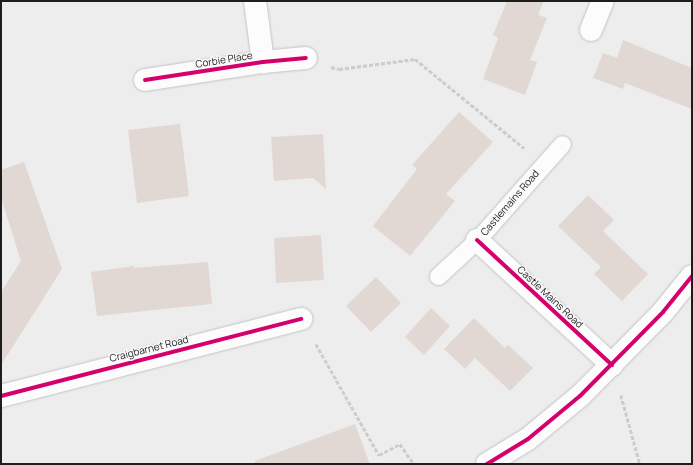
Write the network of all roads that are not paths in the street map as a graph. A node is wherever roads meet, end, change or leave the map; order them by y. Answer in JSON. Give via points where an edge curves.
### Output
{"nodes":[{"id":1,"x":255,"y":1,"type":"edge"},
{"id":2,"x":603,"y":1,"type":"edge"},
{"id":3,"x":591,"y":30,"type":"dead end"},
{"id":4,"x":306,"y":58,"type":"road end"},
{"id":5,"x":263,"y":62,"type":"junction"},
{"id":6,"x":145,"y":80,"type":"dead end"},
{"id":7,"x":562,"y":144,"type":"dead end"},
{"id":8,"x":477,"y":240,"type":"junction"},
{"id":9,"x":438,"y":276,"type":"dead end"},
{"id":10,"x":692,"y":276,"type":"edge"},
{"id":11,"x":301,"y":319,"type":"road end"},
{"id":12,"x":612,"y":365,"type":"junction"},
{"id":13,"x":1,"y":396,"type":"edge"},
{"id":14,"x":487,"y":464,"type":"edge"}],
"edges":[{"from":1,"to":5,"type":"street","name":"Corbie Place"},
{"from":2,"to":3,"type":"street"},
{"from":4,"to":5,"type":"street","name":"Corbie Place"},
{"from":5,"to":6,"type":"street","name":"Corbie Place"},
{"from":7,"to":8,"type":"lane","name":"Castlemains Road"},
{"from":8,"to":9,"type":"lane","name":"Castlemains Road"},
{"from":8,"to":12,"type":"street","name":"Castle Mains Road"},
{"from":10,"to":12,"type":"street","via":[[663,312]]},
{"from":11,"to":13,"type":"street","name":"Craigbarnet Road"},
{"from":12,"to":14,"type":"street","via":[[580,396],[528,438]]}]}
